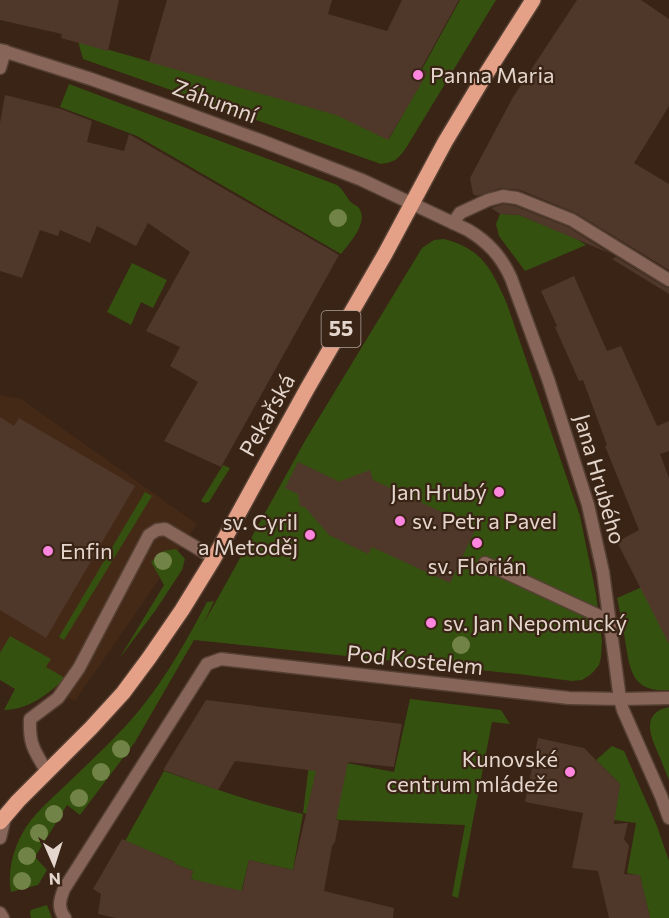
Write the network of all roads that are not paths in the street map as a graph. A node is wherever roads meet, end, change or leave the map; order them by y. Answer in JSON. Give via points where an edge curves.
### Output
{"nodes":[{"id":1,"x":533,"y":0,"type":"edge"},
{"id":2,"x":2,"y":51,"type":"edge"},
{"id":3,"x":0,"y":68,"type":"edge"},
{"id":4,"x":411,"y":203,"type":"junction"},
{"id":5,"x":453,"y":223,"type":"junction"},
{"id":6,"x":669,"y":280,"type":"edge"},
{"id":7,"x":214,"y":558,"type":"junction"},
{"id":8,"x":485,"y":563,"type":"dead end"},
{"id":9,"x":610,"y":621,"type":"junction"},
{"id":10,"x":669,"y":698,"type":"edge"},
{"id":11,"x":620,"y":699,"type":"junction"},
{"id":12,"x":47,"y":772,"type":"junction"},
{"id":13,"x":669,"y":818,"type":"edge"},
{"id":14,"x":3,"y":819,"type":"edge"},
{"id":15,"x":0,"y":838,"type":"edge"},
{"id":16,"x":0,"y":913,"type":"edge"},
{"id":17,"x":3,"y":918,"type":"edge"},
{"id":18,"x":65,"y":918,"type":"edge"}],
"edges":[{"from":1,"to":4,"type":"main road","name":"Pekařská","number":"55"},
{"from":2,"to":3,"type":"street"},
{"from":2,"to":4,"type":"street","name":"Záhumní","via":[[167,105],[362,180]]},
{"from":4,"to":5,"type":"street","name":"Jana Hrubého"},
{"from":4,"to":7,"type":"main road","name":"Pekařská","number":"55"},
{"from":5,"to":6,"type":"street","via":[[460,213],[488,200],[518,198],[572,220]]},
{"from":5,"to":9,"type":"street","name":"Jana Hrubého","via":[[487,244],[511,278],[580,476],[603,572]]},
{"from":7,"to":12,"type":"main road","name":"Pekařská","number":"55","via":[[123,693]]},
{"from":7,"to":12,"type":"street","via":[[165,529],[149,535],[79,668],[58,698],[30,719],[33,748]]},
{"from":8,"to":9,"type":"street"},
{"from":9,"to":11,"type":"street","name":"Jana Hrubého"},
{"from":10,"to":11,"type":"street","name":"Pod Kostelem"},
{"from":11,"to":13,"type":"street","name":"Jana Hrubého"},
{"from":11,"to":18,"type":"street","name":"Pod Kostelem","via":[[529,694],[221,659],[207,664],[64,888],[59,903]]},
{"from":12,"to":14,"type":"main road","name":"Pekařská","number":"55"},
{"from":14,"to":15,"type":"street"},
{"from":16,"to":17,"type":"street"}]}
